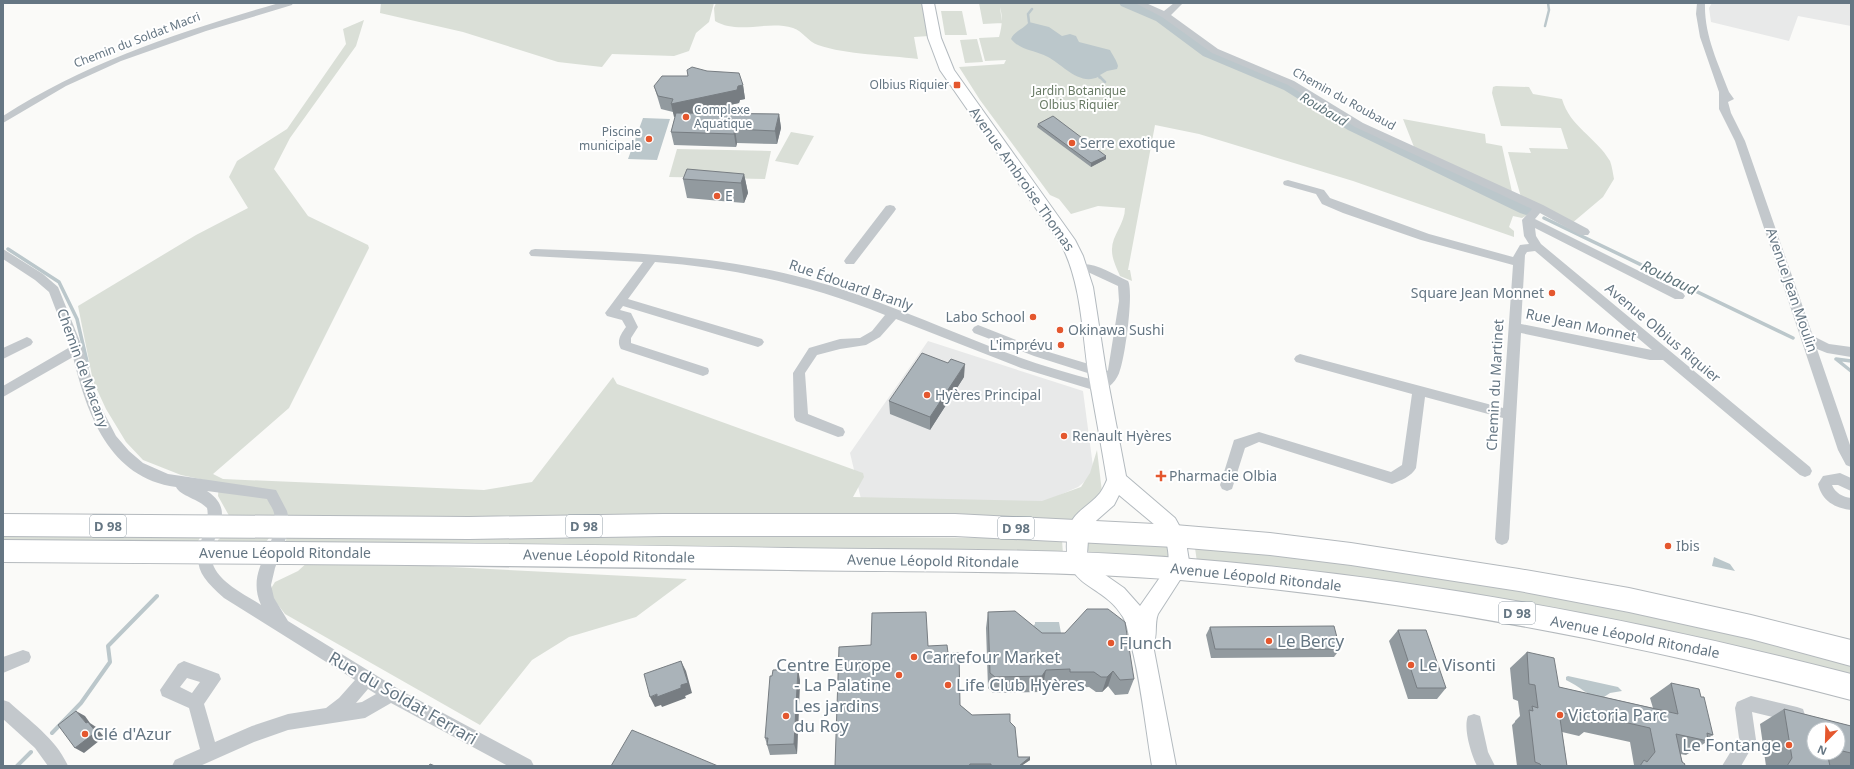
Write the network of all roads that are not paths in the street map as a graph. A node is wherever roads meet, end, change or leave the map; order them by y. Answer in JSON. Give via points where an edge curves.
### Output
{"nodes":[{"id":1,"x":289,"y":3,"type":"edge"},
{"id":2,"x":928,"y":3,"type":"edge"},
{"id":3,"x":1139,"y":3,"type":"edge"},
{"id":4,"x":1179,"y":3,"type":"edge"},
{"id":5,"x":1701,"y":3,"type":"edge"},
{"id":6,"x":1165,"y":14,"type":"junction"},
{"id":7,"x":3,"y":120,"type":"edge"},
{"id":8,"x":1288,"y":183,"type":"dead end"},
{"id":9,"x":1539,"y":208,"type":"junction"},
{"id":10,"x":890,"y":209,"type":"dead end"},
{"id":11,"x":1528,"y":220,"type":"junction"},
{"id":12,"x":1584,"y":232,"type":"dead end"},
{"id":13,"x":1537,"y":247,"type":"junction"},
{"id":14,"x":3,"y":253,"type":"edge"},
{"id":15,"x":535,"y":253,"type":"dead end"},
{"id":16,"x":654,"y":258,"type":"junction"},
{"id":17,"x":850,"y":261,"type":"dead end"},
{"id":18,"x":1518,"y":262,"type":"junction"},
{"id":19,"x":1079,"y":268,"type":"junction"},
{"id":20,"x":1679,"y":296,"type":"dead end"},
{"id":21,"x":620,"y":300,"type":"junction"},
{"id":22,"x":893,"y":314,"type":"junction"},
{"id":23,"x":1514,"y":327,"type":"junction"},
{"id":24,"x":978,"y":330,"type":"dead end"},
{"id":25,"x":1809,"y":340,"type":"junction"},
{"id":26,"x":27,"y":342,"type":"dead end"},
{"id":27,"x":758,"y":342,"type":"dead end"},
{"id":28,"x":77,"y":349,"type":"junction"},
{"id":29,"x":1851,"y":352,"type":"edge"},
{"id":30,"x":3,"y":354,"type":"edge"},
{"id":31,"x":1665,"y":355,"type":"junction"},
{"id":32,"x":1300,"y":359,"type":"dead end"},
{"id":33,"x":703,"y":371,"type":"dead end"},
{"id":34,"x":1097,"y":371,"type":"junction"},
{"id":35,"x":1100,"y":387,"type":"junction"},
{"id":36,"x":1418,"y":390,"type":"junction"},
{"id":37,"x":3,"y":392,"type":"edge"},
{"id":38,"x":1509,"y":415,"type":"junction"},
{"id":39,"x":838,"y":432,"type":"dead end"},
{"id":40,"x":1848,"y":455,"type":"edge"},
{"id":41,"x":1805,"y":471,"type":"dead end"},
{"id":42,"x":1830,"y":479,"type":"junction"},
{"id":43,"x":166,"y":480,"type":"junction"},
{"id":44,"x":1117,"y":480,"type":"junction"},
{"id":45,"x":1227,"y":485,"type":"dead end"},
{"id":46,"x":1851,"y":485,"type":"edge"},
{"id":47,"x":1844,"y":502,"type":"edge"},
{"id":48,"x":1851,"y":511,"type":"edge"},
{"id":49,"x":3,"y":525,"type":"edge"},
{"id":50,"x":281,"y":526,"type":"junction"},
{"id":51,"x":213,"y":527,"type":"junction"},
{"id":52,"x":1078,"y":531,"type":"junction"},
{"id":53,"x":1175,"y":536,"type":"junction"},
{"id":54,"x":1502,"y":539,"type":"dead end"},
{"id":55,"x":3,"y":551,"type":"edge"},
{"id":56,"x":204,"y":552,"type":"junction"},
{"id":57,"x":273,"y":553,"type":"junction"},
{"id":58,"x":1079,"y":564,"type":"junction"},
{"id":59,"x":1177,"y":569,"type":"junction"},
{"id":60,"x":282,"y":626,"type":"junction"},
{"id":61,"x":1851,"y":653,"type":"edge"},
{"id":62,"x":1145,"y":654,"type":"junction"},
{"id":63,"x":23,"y":656,"type":"dead end"},
{"id":64,"x":3,"y":665,"type":"edge"},
{"id":65,"x":366,"y":679,"type":"junction"},
{"id":66,"x":1851,"y":687,"type":"edge"},
{"id":67,"x":390,"y":694,"type":"junction"},
{"id":68,"x":195,"y":702,"type":"dead end"},
{"id":69,"x":3,"y":708,"type":"edge"},
{"id":70,"x":330,"y":715,"type":"junction"},
{"id":71,"x":1813,"y":719,"type":"edge"},
{"id":72,"x":1474,"y":722,"type":"dead end"},
{"id":73,"x":209,"y":752,"type":"junction"},
{"id":74,"x":59,"y":766,"type":"edge"},
{"id":75,"x":181,"y":766,"type":"edge"},
{"id":76,"x":524,"y":766,"type":"edge"},
{"id":77,"x":1164,"y":766,"type":"edge"},
{"id":78,"x":1486,"y":766,"type":"edge"},
{"id":79,"x":1731,"y":766,"type":"edge"}],
"edges":[{"from":1,"to":7,"type":"street","name":"Chemin du Soldat Macri","via":[[202,28],[164,42],[63,84]]},
{"from":2,"to":19,"type":"street","name":"Avenue Ambroise Thomas","via":[[932,30],[947,70],[1069,244]]},
{"from":3,"to":6,"type":"street","name":"Chemin du Roubaud"},
{"from":4,"to":6,"type":"street"},
{"from":5,"to":25,"type":"street","name":"Avenue Jean Moulin","via":[[1699,12],[1702,30],[1724,92],[1723,103],[1727,118],[1736,131]]},
{"from":6,"to":9,"type":"street","name":"Chemin du Roubaud","via":[[1215,51],[1292,83],[1359,125]]},
{"from":8,"to":18,"type":"street","via":[[1320,192],[1326,201],[1347,210],[1425,237]]},
{"from":9,"to":11,"type":"street"},
{"from":9,"to":12,"type":"street","name":"Chemin du Roubaud"},
{"from":10,"to":17,"type":"street"},
{"from":11,"to":13,"type":"street","name":"Avenue Olbius Riquier","via":[[1530,236]]},
{"from":11,"to":20,"type":"street"},
{"from":13,"to":18,"type":"street","via":[[1524,248],[1519,254]]},
{"from":13,"to":31,"type":"street","name":"Avenue Olbius Riquier"},
{"from":14,"to":28,"type":"street","name":"Chemin de Macany","via":[[54,290]]},
{"from":15,"to":16,"type":"street","name":"Rue Édouard Branly"},
{"from":16,"to":21,"type":"street"},
{"from":16,"to":22,"type":"street","name":"Rue Édouard Branly","via":[[748,269],[808,284]]},
{"from":18,"to":23,"type":"street","name":"Chemin du Martinet"},
{"from":19,"to":34,"type":"street","name":"Avenue Ambroise Thomas"},
{"from":19,"to":35,"type":"street","via":[[1092,269],[1124,284],[1114,370]]},
{"from":21,"to":27,"type":"street"},
{"from":21,"to":33,"type":"street","via":[[610,313],[627,316],[632,327],[625,338],[625,346]]},
{"from":22,"to":35,"type":"street","name":"Rue Édouard Branly","via":[[1029,366]]},
{"from":22,"to":39,"type":"street","via":[[876,334],[862,342],[840,344],[813,351],[799,373],[801,417]]},
{"from":23,"to":31,"type":"street","name":"Rue Jean Monnet","via":[[1650,355]]},
{"from":23,"to":38,"type":"street","name":"Chemin du Martinet"},
{"from":24,"to":34,"type":"street","via":[[1038,354]]},
{"from":25,"to":29,"type":"street","via":[[1827,348]]},
{"from":25,"to":40,"type":"street","name":"Avenue Jean Moulin"},
{"from":26,"to":30,"type":"street"},
{"from":28,"to":37,"type":"street"},
{"from":28,"to":43,"type":"street","name":"Chemin de Macany","via":[[88,391],[111,440],[138,467]]},
{"from":31,"to":41,"type":"street","name":"Avenue Olbius Riquier"},
{"from":32,"to":36,"type":"street"},
{"from":34,"to":35,"type":"street","name":"Avenue Ambroise Thomas"},
{"from":35,"to":44,"type":"street","name":"Avenue Ambroise Thomas"},
{"from":36,"to":38,"type":"street"},
{"from":36,"to":45,"type":"street","via":[[1409,468],[1392,478],[1259,437],[1239,444]]},
{"from":38,"to":54,"type":"street","name":"Chemin du Martinet"},
{"from":40,"to":42,"type":"street","name":"Avenue Jean Moulin","via":[[1844,471]]},
{"from":42,"to":46,"type":"street"},
{"from":42,"to":47,"type":"street","via":[[1826,481],[1825,488],[1832,497]]},
{"from":43,"to":50,"type":"street","name":"Chemin de Macany","via":[[271,494],[282,515]]},
{"from":43,"to":51,"type":"street","name":"Chemin de Macany","via":[[202,495],[212,502],[216,514]]},
{"from":44,"to":52,"type":"street","via":[[1107,499],[1081,522]]},
{"from":44,"to":53,"type":"street","via":[[1168,524]]},
{"from":47,"to":48,"type":"street"},
{"from":49,"to":51,"type":"highway","name":"Avenue Léopold Ritondale","number":"D 98"},
{"from":50,"to":51,"type":"highway","name":"Avenue Léopold Ritondale","number":"D 98"},
{"from":50,"to":52,"type":"highway","name":"Avenue Léopold Ritondale","number":"D 98","via":[[469,528],[947,525]]},
{"from":50,"to":57,"type":"street","name":"Rue du Soldat Ferrari"},
{"from":51,"to":56,"type":"street"},
{"from":52,"to":53,"type":"highway","name":"Avenue Léopold Ritondale","number":"D 98"},
{"from":52,"to":58,"type":"street"},
{"from":53,"to":59,"type":"street","via":[[1179,561]]},
{"from":53,"to":61,"type":"highway","name":"Avenue Léopold Ritondale","number":"D 98","via":[[1351,554],[1519,580],[1629,600],[1751,627]]},
{"from":55,"to":56,"type":"highway","name":"Avenue Léopold Ritondale","number":"D 98"},
{"from":56,"to":57,"type":"highway","name":"Avenue Léopold Ritondale","number":"D 98"},
{"from":56,"to":60,"type":"street","name":"Rue du Soldat Ferrari","via":[[204,563],[210,574],[222,586]]},
{"from":57,"to":58,"type":"highway","name":"Avenue Léopold Ritondale","number":"D 98","via":[[576,555]]},
{"from":57,"to":60,"type":"street","name":"Rue du Soldat Ferrari","via":[[263,585],[265,595]]},
{"from":58,"to":59,"type":"highway","name":"Avenue Léopold Ritondale","number":"D 98"},
{"from":58,"to":62,"type":"street","via":[[1130,609]]},
{"from":59,"to":62,"type":"street","via":[[1148,609],[1145,620]]},
{"from":59,"to":66,"type":"highway","name":"Avenue Léopold Ritondale","number":"D 98","via":[[1352,587],[1466,604],[1754,661]]},
{"from":60,"to":65,"type":"street","name":"Rue du Soldat Ferrari"},
{"from":62,"to":77,"type":"street"},
{"from":63,"to":64,"type":"street"},
{"from":65,"to":67,"type":"street","name":"Rue du Soldat Ferrari"},
{"from":65,"to":70,"type":"street","via":[[345,704]]},
{"from":67,"to":70,"type":"street","via":[[365,710]]},
{"from":67,"to":76,"type":"street","name":"Rue du Soldat Ferrari"},
{"from":68,"to":73,"type":"street"},
{"from":69,"to":74,"type":"street","via":[[41,742]]},
{"from":70,"to":73,"type":"street","via":[[288,722]]},
{"from":71,"to":79,"type":"street","via":[[1751,704],[1746,706],[1743,708],[1748,740]]},
{"from":72,"to":78,"type":"street","via":[[1480,754]]},
{"from":73,"to":75,"type":"street"}]}
